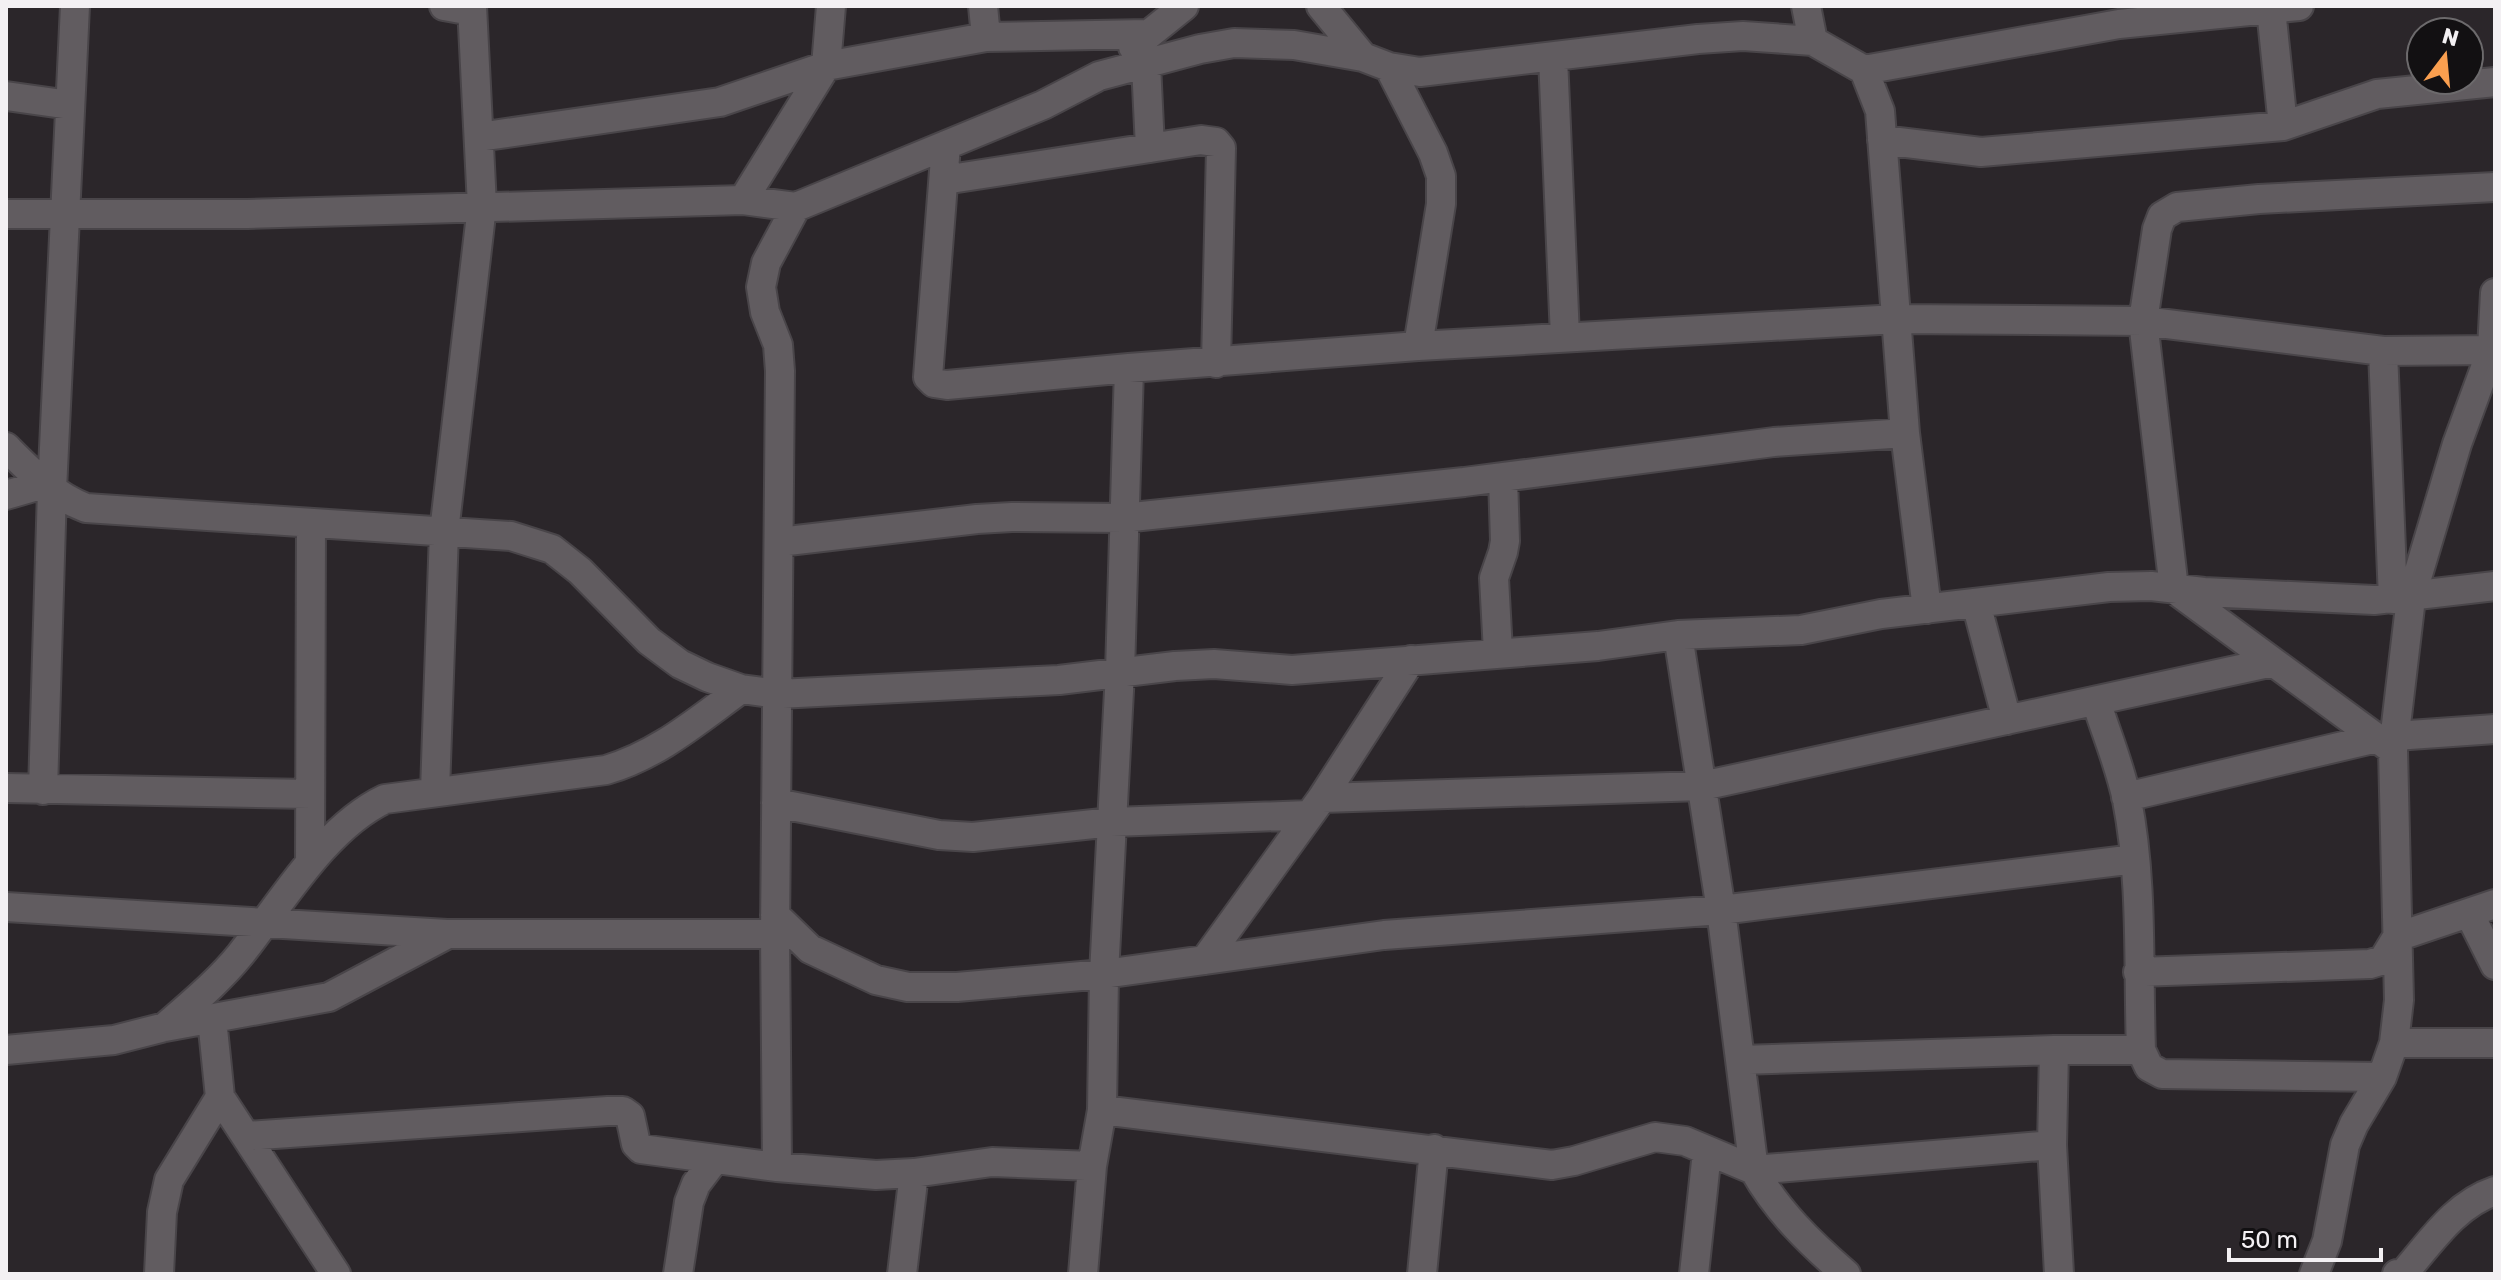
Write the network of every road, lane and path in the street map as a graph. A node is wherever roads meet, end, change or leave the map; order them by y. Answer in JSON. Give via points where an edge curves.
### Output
{"nodes":[{"id":1,"x":75,"y":6,"type":"edge"},
{"id":2,"x":831,"y":6,"type":"edge"},
{"id":3,"x":983,"y":6,"type":"edge"},
{"id":4,"x":1184,"y":6,"type":"edge"},
{"id":5,"x":1321,"y":6,"type":"edge"},
{"id":6,"x":1806,"y":6,"type":"edge"},
{"id":7,"x":2285,"y":7,"type":"edge"},
{"id":8,"x":463,"y":8,"type":"edge"},
{"id":9,"x":2118,"y":15,"type":"edge"},
{"id":10,"x":1147,"y":34,"type":"junction"},
{"id":11,"x":986,"y":37,"type":"junction"},
{"id":12,"x":1813,"y":41,"type":"junction"},
{"id":13,"x":1553,"y":57,"type":"junction"},
{"id":14,"x":1376,"y":62,"type":"junction"},
{"id":15,"x":1146,"y":64,"type":"junction"},
{"id":16,"x":826,"y":66,"type":"junction"},
{"id":17,"x":1864,"y":70,"type":"junction"},
{"id":18,"x":1099,"y":76,"type":"junction"},
{"id":19,"x":2495,"y":82,"type":"edge"},
{"id":20,"x":6,"y":96,"type":"edge"},
{"id":21,"x":70,"y":105,"type":"junction"},
{"id":22,"x":2283,"y":126,"type":"junction"},
{"id":23,"x":479,"y":137,"type":"junction"},
{"id":24,"x":1882,"y":140,"type":"junction"},
{"id":25,"x":946,"y":145,"type":"junction"},
{"id":26,"x":1150,"y":148,"type":"junction"},
{"id":27,"x":944,"y":180,"type":"junction"},
{"id":28,"x":2495,"y":187,"type":"edge"},
{"id":29,"x":743,"y":200,"type":"junction"},
{"id":30,"x":482,"y":206,"type":"junction"},
{"id":31,"x":796,"y":207,"type":"junction"},
{"id":32,"x":6,"y":214,"type":"edge"},
{"id":33,"x":64,"y":214,"type":"junction"},
{"id":34,"x":2495,"y":293,"type":"edge"},
{"id":35,"x":1897,"y":319,"type":"junction"},
{"id":36,"x":2143,"y":321,"type":"junction"},
{"id":37,"x":1565,"y":337,"type":"junction"},
{"id":38,"x":1418,"y":346,"type":"junction"},
{"id":39,"x":2493,"y":350,"type":"edge"},
{"id":40,"x":2383,"y":351,"type":"junction"},
{"id":41,"x":1216,"y":363,"type":"junction"},
{"id":42,"x":1129,"y":368,"type":"junction"},
{"id":43,"x":1905,"y":433,"type":"junction"},
{"id":44,"x":6,"y":447,"type":"edge"},
{"id":45,"x":1503,"y":477,"type":"junction"},
{"id":46,"x":48,"y":487,"type":"junction"},
{"id":47,"x":6,"y":495,"type":"edge"},
{"id":48,"x":1123,"y":518,"type":"junction"},
{"id":49,"x":311,"y":523,"type":"junction"},
{"id":50,"x":444,"y":532,"type":"junction"},
{"id":51,"x":779,"y":542,"type":"junction"},
{"id":52,"x":2495,"y":586,"type":"edge"},
{"id":53,"x":2174,"y":589,"type":"junction"},
{"id":54,"x":2402,"y":598,"type":"junction"},
{"id":55,"x":1976,"y":603,"type":"junction"},
{"id":56,"x":1927,"y":609,"type":"junction"},
{"id":57,"x":1678,"y":635,"type":"junction"},
{"id":58,"x":1498,"y":652,"type":"junction"},
{"id":59,"x":1411,"y":660,"type":"junction"},
{"id":60,"x":2273,"y":662,"type":"junction"},
{"id":61,"x":1120,"y":672,"type":"junction"},
{"id":62,"x":741,"y":689,"type":"junction"},
{"id":63,"x":778,"y":694,"type":"junction"},
{"id":64,"x":2096,"y":701,"type":"junction"},
{"id":65,"x":2007,"y":720,"type":"junction"},
{"id":66,"x":2495,"y":729,"type":"edge"},
{"id":67,"x":2388,"y":741,"type":"junction"},
{"id":68,"x":1702,"y":786,"type":"junction"},
{"id":69,"x":6,"y":788,"type":"edge"},
{"id":70,"x":43,"y":790,"type":"junction"},
{"id":71,"x":435,"y":791,"type":"junction"},
{"id":72,"x":310,"y":794,"type":"junction"},
{"id":73,"x":2126,"y":797,"type":"junction"},
{"id":74,"x":776,"y":803,"type":"junction"},
{"id":75,"x":1316,"y":806,"type":"junction"},
{"id":76,"x":1112,"y":822,"type":"junction"},
{"id":77,"x":2135,"y":859,"type":"junction"},
{"id":78,"x":310,"y":862,"type":"junction"},
{"id":79,"x":6,"y":907,"type":"edge"},
{"id":80,"x":2482,"y":909,"type":"edge"},
{"id":81,"x":1721,"y":910,"type":"junction"},
{"id":82,"x":263,"y":924,"type":"junction"},
{"id":83,"x":775,"y":925,"type":"junction"},
{"id":84,"x":447,"y":934,"type":"junction"},
{"id":85,"x":2397,"y":937,"type":"junction"},
{"id":86,"x":1205,"y":960,"type":"junction"},
{"id":87,"x":2495,"y":965,"type":"edge"},
{"id":88,"x":2138,"y":972,"type":"junction"},
{"id":89,"x":1104,"y":974,"type":"junction"},
{"id":90,"x":212,"y":1019,"type":"junction"},
{"id":91,"x":165,"y":1027,"type":"junction"},
{"id":92,"x":2394,"y":1043,"type":"junction"},
{"id":93,"x":2495,"y":1043,"type":"edge"},
{"id":94,"x":6,"y":1050,"type":"edge"},
{"id":95,"x":2054,"y":1050,"type":"junction"},
{"id":96,"x":2141,"y":1050,"type":"junction"},
{"id":97,"x":1741,"y":1060,"type":"junction"},
{"id":98,"x":2382,"y":1077,"type":"junction"},
{"id":99,"x":220,"y":1097,"type":"junction"},
{"id":100,"x":1102,"y":1110,"type":"junction"},
{"id":101,"x":246,"y":1136,"type":"junction"},
{"id":102,"x":2052,"y":1145,"type":"junction"},
{"id":103,"x":1434,"y":1149,"type":"junction"},
{"id":104,"x":1707,"y":1152,"type":"junction"},
{"id":105,"x":715,"y":1159,"type":"junction"},
{"id":106,"x":1092,"y":1166,"type":"junction"},
{"id":107,"x":777,"y":1167,"type":"junction"},
{"id":108,"x":1754,"y":1170,"type":"junction"},
{"id":109,"x":914,"y":1173,"type":"junction"},
{"id":110,"x":2495,"y":1191,"type":"edge"},
{"id":111,"x":159,"y":1274,"type":"edge"},
{"id":112,"x":336,"y":1274,"type":"edge"},
{"id":113,"x":678,"y":1274,"type":"edge"},
{"id":114,"x":902,"y":1274,"type":"edge"},
{"id":115,"x":1083,"y":1274,"type":"edge"},
{"id":116,"x":1422,"y":1274,"type":"edge"},
{"id":117,"x":1694,"y":1274,"type":"edge"},
{"id":118,"x":1846,"y":1274,"type":"edge"},
{"id":119,"x":2059,"y":1274,"type":"edge"},
{"id":120,"x":2314,"y":1274,"type":"edge"},
{"id":121,"x":2397,"y":1274,"type":"edge"},
{"id":122,"x":2403,"y":1274,"type":"edge"}],
"edges":[{"from":1,"to":21,"type":"street"},
{"from":2,"to":16,"type":"street"},
{"from":3,"to":11,"type":"street"},
{"from":4,"to":10,"type":"street"},
{"from":5,"to":14,"type":"street"},
{"from":6,"to":12,"type":"street"},
{"from":7,"to":9,"type":"street"},
{"from":7,"to":22,"type":"street"},
{"from":8,"to":23,"type":"street"},
{"from":9,"to":17,"type":"street"},
{"from":10,"to":11,"type":"street"},
{"from":10,"to":18,"type":"street"},
{"from":11,"to":16,"type":"street"},
{"from":12,"to":13,"type":"street","via":[[1743,36]]},
{"from":12,"to":17,"type":"street"},
{"from":13,"to":14,"type":"street","via":[[1420,72]]},
{"from":13,"to":37,"type":"street"},
{"from":14,"to":15,"type":"street","via":[[1294,45],[1234,43]]},
{"from":14,"to":38,"type":"street","via":[[1433,153],[1441,176]]},
{"from":15,"to":18,"type":"street"},
{"from":15,"to":26,"type":"street"},
{"from":16,"to":23,"type":"street","via":[[720,102]]},
{"from":16,"to":29,"type":"street"},
{"from":17,"to":24,"type":"street","via":[[1880,111]]},
{"from":18,"to":25,"type":"street"},
{"from":19,"to":22,"type":"street","via":[[2377,94]]},
{"from":20,"to":21,"type":"street"},
{"from":21,"to":33,"type":"street"},
{"from":22,"to":24,"type":"street","via":[[1993,152]]},
{"from":23,"to":30,"type":"street"},
{"from":24,"to":35,"type":"street"},
{"from":25,"to":27,"type":"street"},
{"from":25,"to":31,"type":"street"},
{"from":26,"to":27,"type":"street"},
{"from":26,"to":41,"type":"street","via":[[1201,140],[1221,148]]},
{"from":27,"to":42,"type":"street","via":[[928,377],[947,385]]},
{"from":28,"to":36,"type":"street","via":[[2177,207],[2162,216],[2157,229]]},
{"from":29,"to":30,"type":"street"},
{"from":29,"to":31,"type":"street"},
{"from":30,"to":33,"type":"street"},
{"from":30,"to":50,"type":"street"},
{"from":31,"to":51,"type":"street","via":[[766,263],[761,287],[780,371]]},
{"from":32,"to":33,"type":"street"},
{"from":33,"to":46,"type":"street"},
{"from":34,"to":39,"type":"street"},
{"from":35,"to":36,"type":"street"},
{"from":35,"to":37,"type":"street"},
{"from":35,"to":43,"type":"street"},
{"from":36,"to":40,"type":"street"},
{"from":36,"to":53,"type":"street"},
{"from":37,"to":38,"type":"street"},
{"from":38,"to":41,"type":"street"},
{"from":39,"to":40,"type":"street"},
{"from":39,"to":54,"type":"street"},
{"from":40,"to":54,"type":"street"},
{"from":41,"to":42,"type":"street"},
{"from":42,"to":48,"type":"street"},
{"from":43,"to":45,"type":"street","via":[[1774,442]]},
{"from":43,"to":56,"type":"street"},
{"from":44,"to":46,"type":"street"},
{"from":45,"to":48,"type":"street"},
{"from":45,"to":58,"type":"street","via":[[1505,541],[1494,578]]},
{"from":46,"to":47,"type":"street"},
{"from":46,"to":49,"type":"street","via":[[71,503],[103,511]]},
{"from":46,"to":70,"type":"street"},
{"from":48,"to":51,"type":"street","via":[[977,519]]},
{"from":48,"to":61,"type":"street"},
{"from":49,"to":50,"type":"street"},
{"from":49,"to":72,"type":"street"},
{"from":50,"to":62,"type":"street","via":[[511,536],[552,549],[680,664]]},
{"from":50,"to":71,"type":"street"},
{"from":51,"to":63,"type":"street"},
{"from":52,"to":54,"type":"street"},
{"from":53,"to":54,"type":"street"},
{"from":53,"to":55,"type":"street","via":[[2109,587]]},
{"from":53,"to":60,"type":"street"},
{"from":54,"to":67,"type":"street"},
{"from":55,"to":56,"type":"street"},
{"from":55,"to":65,"type":"street"},
{"from":56,"to":57,"type":"street","via":[[1801,630]]},
{"from":57,"to":58,"type":"street"},
{"from":57,"to":68,"type":"street"},
{"from":58,"to":59,"type":"street"},
{"from":59,"to":61,"type":"street","via":[[1292,670],[1214,664]]},
{"from":59,"to":75,"type":"street"},
{"from":60,"to":64,"type":"street"},
{"from":60,"to":67,"type":"street"},
{"from":61,"to":63,"type":"street","via":[[1059,680]]},
{"from":61,"to":76,"type":"street"},
{"from":62,"to":63,"type":"street"},
{"from":62,"to":71,"type":"street","via":[[630,763]]},
{"from":63,"to":74,"type":"street"},
{"from":64,"to":65,"type":"street"},
{"from":64,"to":73,"type":"street"},
{"from":65,"to":68,"type":"street"},
{"from":66,"to":67,"type":"street"},
{"from":67,"to":73,"type":"street"},
{"from":67,"to":85,"type":"street"},
{"from":68,"to":75,"type":"street"},
{"from":68,"to":81,"type":"street"},
{"from":69,"to":70,"type":"street"},
{"from":70,"to":72,"type":"street"},
{"from":71,"to":78,"type":"street","via":[[385,799],[365,808]]},
{"from":72,"to":78,"type":"street"},
{"from":73,"to":77,"type":"street"},
{"from":74,"to":76,"type":"street","via":[[939,835],[1009,835]]},
{"from":74,"to":83,"type":"street"},
{"from":75,"to":76,"type":"street"},
{"from":75,"to":86,"type":"street"},
{"from":76,"to":89,"type":"street"},
{"from":77,"to":81,"type":"street"},
{"from":77,"to":88,"type":"street"},
{"from":78,"to":82,"type":"street"},
{"from":79,"to":82,"type":"street"},
{"from":80,"to":85,"type":"street"},
{"from":80,"to":87,"type":"street"},
{"from":81,"to":86,"type":"street","via":[[1384,935]]},
{"from":81,"to":97,"type":"street"},
{"from":82,"to":84,"type":"street"},
{"from":82,"to":91,"type":"street","via":[[215,984]]},
{"from":83,"to":84,"type":"street"},
{"from":83,"to":89,"type":"street","via":[[838,964],[908,987]]},
{"from":83,"to":107,"type":"street"},
{"from":84,"to":90,"type":"street","via":[[329,997]]},
{"from":85,"to":88,"type":"street","via":[[2383,960],[2370,964]]},
{"from":85,"to":92,"type":"street"},
{"from":86,"to":89,"type":"street"},
{"from":88,"to":96,"type":"street"},
{"from":89,"to":100,"type":"street"},
{"from":90,"to":91,"type":"street"},
{"from":90,"to":99,"type":"street"},
{"from":91,"to":94,"type":"street","via":[[114,1040]]},
{"from":92,"to":93,"type":"street"},
{"from":92,"to":98,"type":"street"},
{"from":95,"to":96,"type":"street"},
{"from":95,"to":97,"type":"street"},
{"from":95,"to":102,"type":"street"},
{"from":96,"to":98,"type":"street","via":[[2149,1067],[2162,1074]]},
{"from":97,"to":108,"type":"street"},
{"from":98,"to":120,"type":"street","via":[[2345,1145],[2327,1241]]},
{"from":99,"to":101,"type":"street"},
{"from":99,"to":111,"type":"street","via":[[169,1180]]},
{"from":100,"to":103,"type":"street"},
{"from":100,"to":106,"type":"street"},
{"from":101,"to":105,"type":"street","via":[[623,1111],[630,1116],[641,1149]]},
{"from":101,"to":112,"type":"street"},
{"from":102,"to":108,"type":"street"},
{"from":102,"to":119,"type":"street"},
{"from":103,"to":104,"type":"street","via":[[1552,1165],[1655,1137],[1685,1141]]},
{"from":103,"to":116,"type":"street"},
{"from":104,"to":108,"type":"street"},
{"from":104,"to":117,"type":"street"},
{"from":105,"to":107,"type":"street"},
{"from":105,"to":113,"type":"street","via":[[689,1202]]},
{"from":106,"to":109,"type":"street","via":[[992,1162]]},
{"from":106,"to":115,"type":"street"},
{"from":107,"to":109,"type":"street"},
{"from":108,"to":118,"type":"street","via":[[1786,1217]]},
{"from":109,"to":114,"type":"street"},
{"from":110,"to":122,"type":"street","via":[[2456,1213]]},
{"from":121,"to":122,"type":"street"}]}
